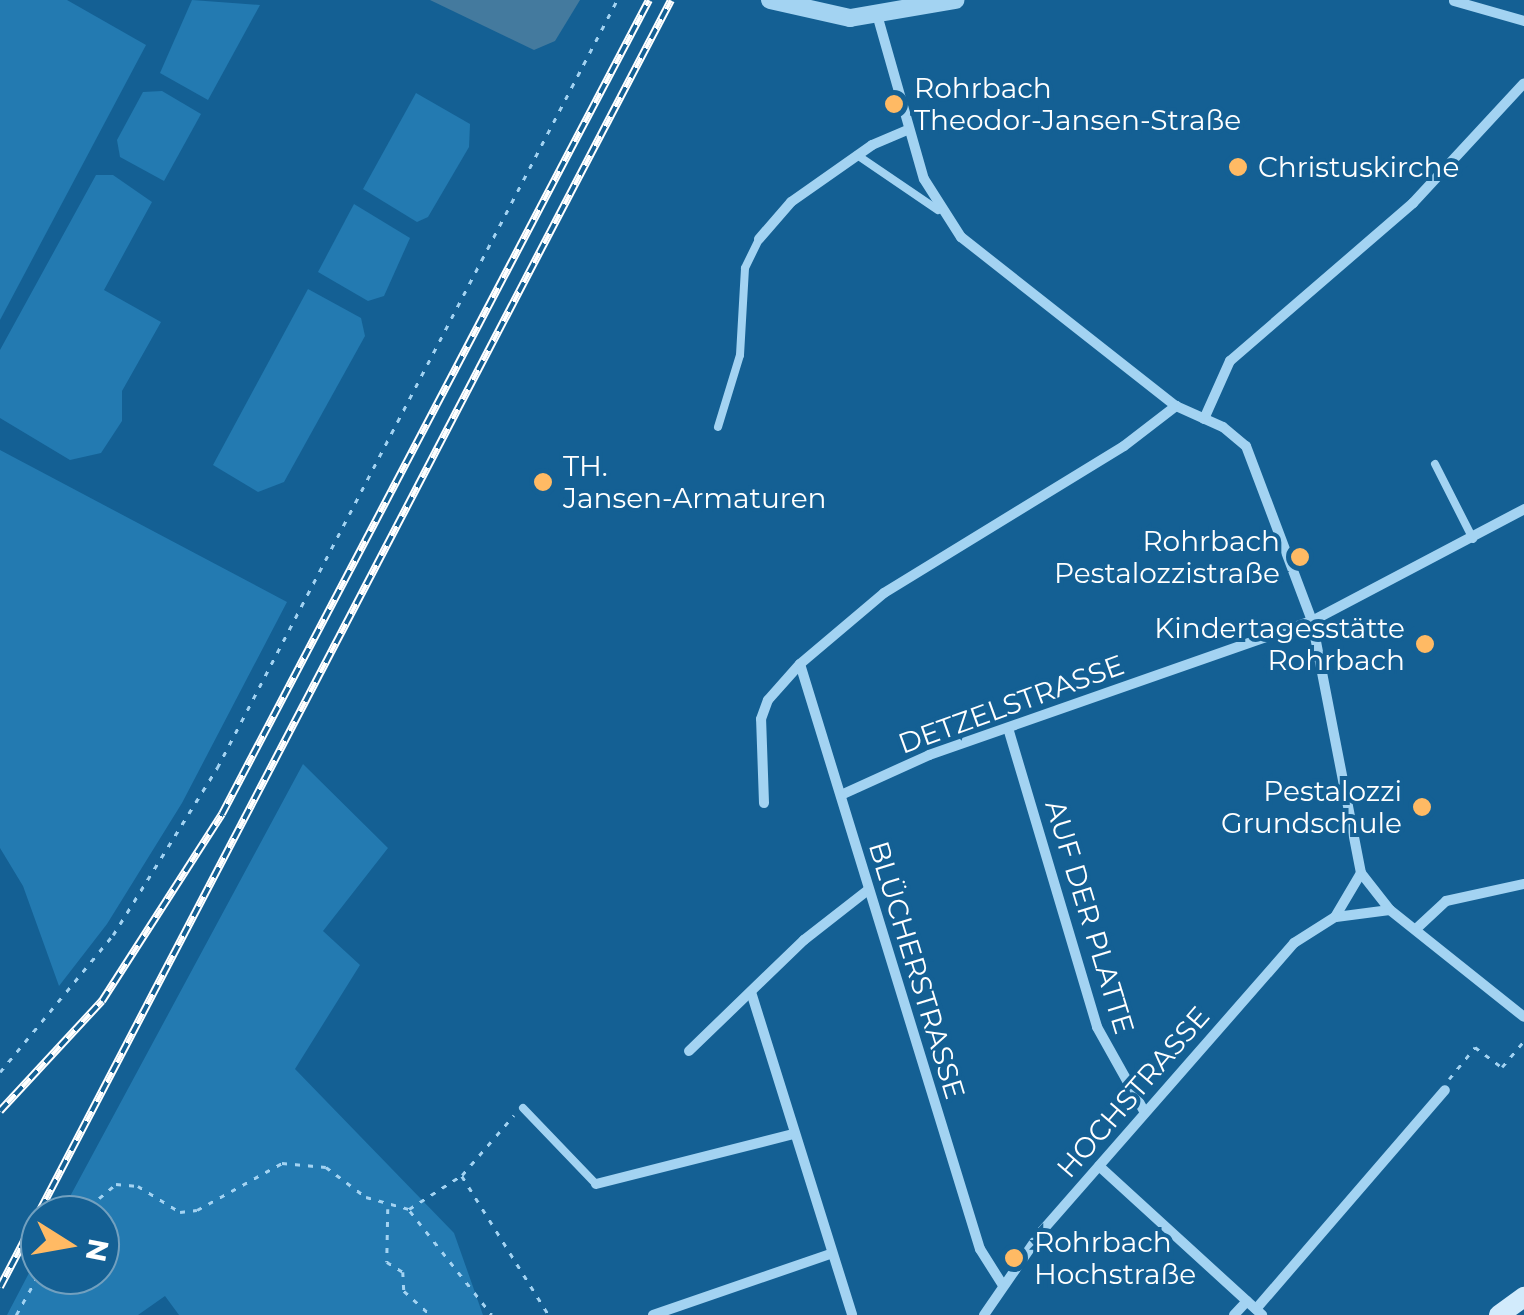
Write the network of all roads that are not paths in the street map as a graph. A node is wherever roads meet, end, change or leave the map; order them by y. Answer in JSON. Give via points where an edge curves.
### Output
{"nodes":[{"id":1,"x":770,"y":0,"type":"edge"},
{"id":2,"x":955,"y":0,"type":"edge"},
{"id":3,"x":1454,"y":1,"type":"edge"},
{"id":4,"x":878,"y":18,"type":"junction"},
{"id":5,"x":1524,"y":21,"type":"edge"},
{"id":6,"x":1524,"y":83,"type":"edge"},
{"id":7,"x":908,"y":130,"type":"junction"},
{"id":8,"x":857,"y":156,"type":"junction"},
{"id":9,"x":938,"y":210,"type":"junction"},
{"id":10,"x":759,"y":239,"type":"joint"},
{"id":11,"x":1176,"y":406,"type":"junction"},
{"id":12,"x":1204,"y":419,"type":"junction"},
{"id":13,"x":718,"y":427,"type":"dead end"},
{"id":14,"x":1435,"y":464,"type":"dead end"},
{"id":15,"x":1524,"y":510,"type":"edge"},
{"id":16,"x":1473,"y":539,"type":"junction"},
{"id":17,"x":1312,"y":621,"type":"junction"},
{"id":18,"x":800,"y":664,"type":"junction"},
{"id":19,"x":1008,"y":728,"type":"junction"},
{"id":20,"x":841,"y":796,"type":"junction"},
{"id":21,"x":764,"y":803,"type":"dead end"},
{"id":22,"x":1361,"y":873,"type":"junction"},
{"id":23,"x":1524,"y":884,"type":"edge"},
{"id":24,"x":868,"y":890,"type":"junction"},
{"id":25,"x":1390,"y":910,"type":"junction"},
{"id":26,"x":1335,"y":917,"type":"junction"},
{"id":27,"x":1416,"y":929,"type":"junction"},
{"id":28,"x":752,"y":992,"type":"junction"},
{"id":29,"x":1524,"y":1017,"type":"edge"},
{"id":30,"x":689,"y":1051,"type":"dead end"},
{"id":31,"x":1446,"y":1090,"type":"road end"},
{"id":32,"x":523,"y":1108,"type":"road end"},
{"id":33,"x":1145,"y":1113,"type":"junction"},
{"id":34,"x":793,"y":1134,"type":"junction"},
{"id":35,"x":1099,"y":1166,"type":"junction"},
{"id":36,"x":596,"y":1184,"type":"joint"},
{"id":37,"x":830,"y":1254,"type":"junction"},
{"id":38,"x":1002,"y":1284,"type":"junction"},
{"id":39,"x":1524,"y":1298,"type":"edge"},
{"id":40,"x":1255,"y":1308,"type":"edge"},
{"id":41,"x":653,"y":1315,"type":"edge"},
{"id":42,"x":852,"y":1315,"type":"edge"},
{"id":43,"x":984,"y":1315,"type":"edge"},
{"id":44,"x":1234,"y":1315,"type":"edge"},
{"id":45,"x":1499,"y":1315,"type":"edge"}],
"edges":[{"from":1,"to":4,"type":"street","via":[[826,16]]},
{"from":2,"to":4,"type":"street"},
{"from":3,"to":5,"type":"street"},
{"from":4,"to":7,"type":"street"},
{"from":6,"to":12,"type":"street","via":[[1414,203],[1230,361]]},
{"from":7,"to":8,"type":"street"},
{"from":7,"to":9,"type":"street"},
{"from":8,"to":9,"type":"lane"},
{"from":8,"to":10,"type":"street","via":[[791,202]]},
{"from":9,"to":11,"type":"street","via":[[1000,270]]},
{"from":10,"to":13,"type":"lane","via":[[741,287],[735,382]]},
{"from":11,"to":12,"type":"street"},
{"from":11,"to":18,"type":"street","via":[[1124,446],[884,593]]},
{"from":12,"to":17,"type":"street","via":[[1246,446]]},
{"from":14,"to":16,"type":"lane"},
{"from":15,"to":16,"type":"street","name":"DETZELSTRASSE"},
{"from":16,"to":17,"type":"street","name":"DETZELSTRASSE"},
{"from":17,"to":19,"type":"street","name":"DETZELSTRASSE"},
{"from":17,"to":22,"type":"street"},
{"from":18,"to":20,"type":"street","name":"BLÜCHERSTRASSE"},
{"from":18,"to":21,"type":"street","via":[[768,700],[761,720]]},
{"from":19,"to":20,"type":"street","name":"DETZELSTRASSE"},
{"from":19,"to":33,"type":"street","name":"AUF DER PLATTE","via":[[1097,1028]]},
{"from":20,"to":24,"type":"street","name":"BLÜCHERSTRASSE"},
{"from":22,"to":25,"type":"street"},
{"from":22,"to":26,"type":"street","name":"HOCHSTRASSE"},
{"from":23,"to":27,"type":"street","via":[[1446,901]]},
{"from":24,"to":28,"type":"street"},
{"from":24,"to":38,"type":"street","name":"BLÜCHERSTRASSE","via":[[980,1249]]},
{"from":25,"to":26,"type":"street","name":"HOCHSTRASSE"},
{"from":25,"to":27,"type":"street"},
{"from":26,"to":33,"type":"street","name":"HOCHSTRASSE","via":[[1294,943]]},
{"from":27,"to":29,"type":"street"},
{"from":28,"to":30,"type":"street"},
{"from":28,"to":34,"type":"street"},
{"from":31,"to":40,"type":"street"},
{"from":32,"to":36,"type":"lane"},
{"from":33,"to":35,"type":"street","name":"HOCHSTRASSE"},
{"from":34,"to":36,"type":"street"},
{"from":34,"to":37,"type":"street"},
{"from":35,"to":38,"type":"street","name":"HOCHSTRASSE"},
{"from":35,"to":40,"type":"street"},
{"from":37,"to":41,"type":"street"},
{"from":37,"to":42,"type":"street"},
{"from":38,"to":43,"type":"street","name":"HOCHSTRASSE"},
{"from":39,"to":45,"type":"main road"},
{"from":40,"to":44,"type":"street"}]}
